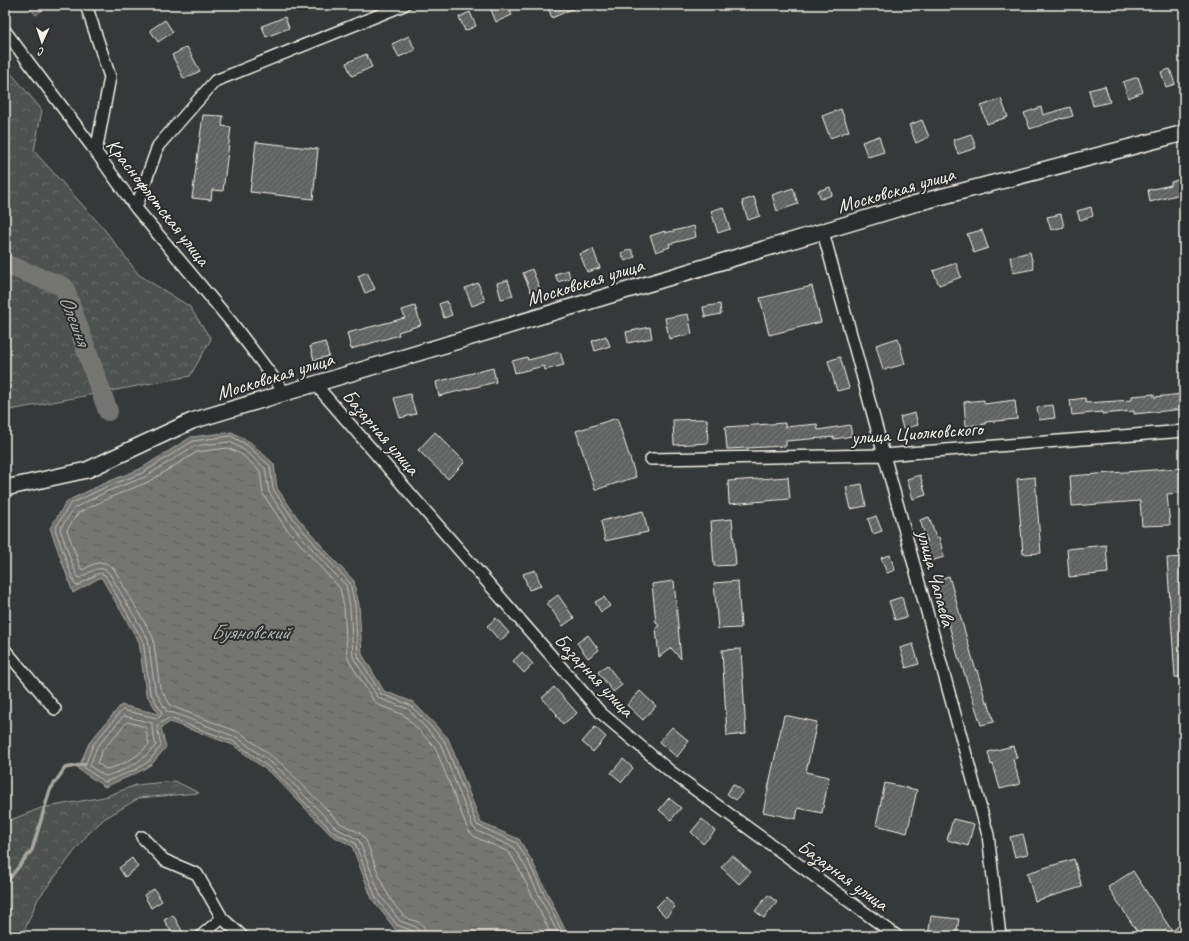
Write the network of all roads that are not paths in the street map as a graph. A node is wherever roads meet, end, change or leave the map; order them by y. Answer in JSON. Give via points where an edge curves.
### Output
{"nodes":[{"id":1,"x":86,"y":5,"type":"edge"},
{"id":2,"x":404,"y":5,"type":"edge"},
{"id":3,"x":5,"y":31,"type":"edge"},
{"id":4,"x":1184,"y":133,"type":"edge"},
{"id":5,"x":96,"y":152,"type":"junction"},
{"id":6,"x":136,"y":208,"type":"junction"},
{"id":7,"x":823,"y":232,"type":"junction"},
{"id":8,"x":315,"y":384,"type":"junction"},
{"id":9,"x":285,"y":393,"type":"junction"},
{"id":10,"x":1184,"y":431,"type":"edge"},
{"id":11,"x":884,"y":455,"type":"junction"},
{"id":12,"x":651,"y":459,"type":"dead end"},
{"id":13,"x":5,"y":488,"type":"edge"},
{"id":14,"x":5,"y":650,"type":"edge"},
{"id":15,"x":55,"y":709,"type":"dead end"},
{"id":16,"x":142,"y":837,"type":"dead end"},
{"id":17,"x":222,"y":918,"type":"junction"},
{"id":18,"x":201,"y":936,"type":"edge"},
{"id":19,"x":242,"y":936,"type":"edge"},
{"id":20,"x":897,"y":936,"type":"edge"},
{"id":21,"x":1000,"y":936,"type":"edge"}],
"edges":[{"from":1,"to":5,"type":"street","via":[[110,78]]},
{"from":2,"to":6,"type":"street","via":[[216,81],[158,146]]},
{"from":3,"to":5,"type":"street","name":"Краснофлотская улица"},
{"from":4,"to":7,"type":"street","name":"Московская улица","via":[[917,204]]},
{"from":5,"to":6,"type":"street","name":"Краснофлотская улица"},
{"from":6,"to":9,"type":"street","name":"Краснофлотская улица","via":[[232,323]]},
{"from":7,"to":8,"type":"street","name":"Московская улица"},
{"from":7,"to":11,"type":"street","name":"улица Чапаева"},
{"from":8,"to":9,"type":"street","name":"Московская улица"},
{"from":8,"to":20,"type":"street","name":"Базарная улица","via":[[601,713],[671,772]]},
{"from":9,"to":13,"type":"street","name":"Московская улица","via":[[192,421],[88,470]]},
{"from":10,"to":11,"type":"street","name":"улица Циолковского"},
{"from":11,"to":12,"type":"street","name":"улица Циолковского"},
{"from":11,"to":21,"type":"street","name":"улица Чапаева","via":[[988,835]]},
{"from":14,"to":15,"type":"street"},
{"from":16,"to":17,"type":"street","via":[[164,860],[197,874]]},
{"from":17,"to":18,"type":"street"},
{"from":17,"to":19,"type":"street"}]}
